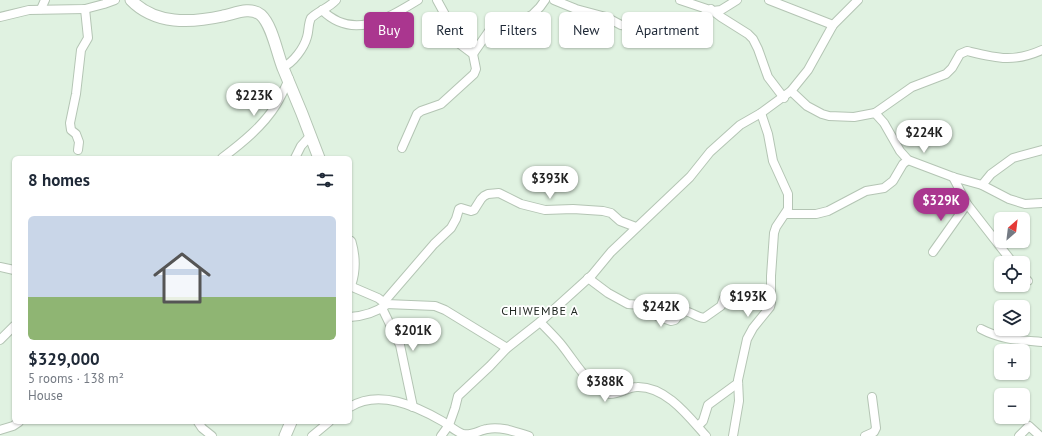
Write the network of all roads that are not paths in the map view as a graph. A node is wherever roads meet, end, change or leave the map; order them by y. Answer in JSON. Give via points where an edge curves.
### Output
{"nodes":[{"id":1,"x":45,"y":0,"type":"edge"},
{"id":2,"x":115,"y":0,"type":"edge"},
{"id":3,"x":131,"y":0,"type":"edge"},
{"id":4,"x":336,"y":0,"type":"edge"},
{"id":5,"x":418,"y":0,"type":"edge"},
{"id":6,"x":437,"y":0,"type":"edge"},
{"id":7,"x":545,"y":0,"type":"edge"},
{"id":8,"x":554,"y":0,"type":"edge"},
{"id":9,"x":680,"y":0,"type":"edge"},
{"id":10,"x":769,"y":0,"type":"edge"},
{"id":11,"x":858,"y":0,"type":"edge"},
{"id":12,"x":733,"y":1,"type":"edge"},
{"id":13,"x":41,"y":9,"type":"junction"},
{"id":14,"x":85,"y":9,"type":"junction"},
{"id":15,"x":322,"y":10,"type":"junction"},
{"id":16,"x":712,"y":10,"type":"junction"},
{"id":17,"x":0,"y":18,"type":"edge"},
{"id":18,"x":832,"y":25,"type":"junction"},
{"id":19,"x":1042,"y":50,"type":"edge"},
{"id":20,"x":473,"y":54,"type":"junction"},
{"id":21,"x":283,"y":67,"type":"junction"},
{"id":22,"x":289,"y":79,"type":"junction"},
{"id":23,"x":791,"y":92,"type":"junction"},
{"id":24,"x":784,"y":98,"type":"junction"},
{"id":25,"x":761,"y":113,"type":"junction"},
{"id":26,"x":875,"y":113,"type":"junction"},
{"id":27,"x":310,"y":135,"type":"junction"},
{"id":28,"x":402,"y":148,"type":"dead end"},
{"id":29,"x":78,"y":150,"type":"dead end"},
{"id":30,"x":1042,"y":150,"type":"edge"},
{"id":31,"x":225,"y":156,"type":"edge"},
{"id":32,"x":296,"y":156,"type":"edge"},
{"id":33,"x":318,"y":156,"type":"edge"},
{"id":34,"x":908,"y":160,"type":"junction"},
{"id":35,"x":953,"y":177,"type":"junction"},
{"id":36,"x":982,"y":185,"type":"junction"},
{"id":37,"x":1042,"y":203,"type":"edge"},
{"id":38,"x":967,"y":204,"type":"junction"},
{"id":39,"x":786,"y":214,"type":"junction"},
{"id":40,"x":636,"y":228,"type":"junction"},
{"id":41,"x":352,"y":249,"type":"edge"},
{"id":42,"x":933,"y":252,"type":"dead end"},
{"id":43,"x":1008,"y":256,"type":"edge"},
{"id":44,"x":352,"y":262,"type":"edge"},
{"id":45,"x":0,"y":267,"type":"edge"},
{"id":46,"x":12,"y":270,"type":"edge"},
{"id":47,"x":588,"y":278,"type":"junction"},
{"id":48,"x":352,"y":286,"type":"edge"},
{"id":49,"x":724,"y":298,"type":"dead end"},
{"id":50,"x":384,"y":305,"type":"junction"},
{"id":51,"x":352,"y":317,"type":"edge"},
{"id":52,"x":540,"y":322,"type":"junction"},
{"id":53,"x":12,"y":328,"type":"edge"},
{"id":54,"x":981,"y":329,"type":"dead end"},
{"id":55,"x":0,"y":340,"type":"edge"},
{"id":56,"x":1042,"y":342,"type":"edge"},
{"id":57,"x":507,"y":348,"type":"junction"},
{"id":58,"x":738,"y":383,"type":"junction"},
{"id":59,"x":872,"y":397,"type":"dead end"},
{"id":60,"x":352,"y":406,"type":"edge"},
{"id":61,"x":413,"y":407,"type":"junction"},
{"id":62,"x":16,"y":424,"type":"edge"},
{"id":63,"x":199,"y":424,"type":"edge"},
{"id":64,"x":290,"y":424,"type":"edge"},
{"id":65,"x":327,"y":424,"type":"edge"},
{"id":66,"x":449,"y":425,"type":"junction"},
{"id":67,"x":0,"y":430,"type":"edge"},
{"id":68,"x":700,"y":432,"type":"edge"},
{"id":69,"x":212,"y":436,"type":"edge"},
{"id":70,"x":285,"y":436,"type":"edge"},
{"id":71,"x":312,"y":436,"type":"edge"},
{"id":72,"x":441,"y":436,"type":"edge"},
{"id":73,"x":529,"y":436,"type":"edge"},
{"id":74,"x":733,"y":436,"type":"edge"},
{"id":75,"x":865,"y":436,"type":"edge"},
{"id":76,"x":1019,"y":436,"type":"edge"},
{"id":77,"x":1040,"y":436,"type":"edge"}],
"edges":[{"from":1,"to":13,"type":"street"},
{"from":2,"to":14,"type":"street"},
{"from":3,"to":21,"type":"main road","via":[[155,17],[172,20],[256,12],[265,19]]},
{"from":4,"to":15,"type":"street"},
{"from":5,"to":15,"type":"street","via":[[376,23],[367,25],[338,22]]},
{"from":6,"to":20,"type":"street","via":[[457,42]]},
{"from":7,"to":20,"type":"street","via":[[532,15],[489,31]]},
{"from":8,"to":16,"type":"street","via":[[606,17],[621,25],[633,26],[649,37],[675,36]]},
{"from":9,"to":16,"type":"street"},
{"from":10,"to":18,"type":"street"},
{"from":11,"to":18,"type":"street"},
{"from":12,"to":16,"type":"street","via":[[721,10]]},
{"from":13,"to":14,"type":"street"},
{"from":13,"to":17,"type":"street"},
{"from":14,"to":29,"type":"street","via":[[88,38],[81,50],[70,123],[71,130],[80,142]]},
{"from":15,"to":21,"type":"street","via":[[311,18],[308,36],[294,60]]},
{"from":16,"to":24,"type":"street","via":[[753,39],[768,77]]},
{"from":18,"to":23,"type":"street","via":[[808,70]]},
{"from":19,"to":26,"type":"street","via":[[1019,58],[1003,59],[963,52],[948,72],[912,87]]},
{"from":20,"to":28,"type":"street","via":[[476,69],[474,74],[441,104],[417,114]]},
{"from":21,"to":22,"type":"main road"},
{"from":22,"to":27,"type":"main road"},
{"from":22,"to":31,"type":"street","via":[[270,114],[245,140]]},
{"from":23,"to":24,"type":"street"},
{"from":23,"to":26,"type":"street","via":[[807,106],[829,116],[854,117]]},
{"from":24,"to":25,"type":"street"},
{"from":25,"to":39,"type":"street","via":[[773,161],[788,194],[789,205]]},
{"from":25,"to":40,"type":"street","via":[[740,125],[710,152],[690,177]]},
{"from":26,"to":34,"type":"street"},
{"from":27,"to":32,"type":"street"},
{"from":27,"to":33,"type":"main road"},
{"from":30,"to":36,"type":"street","via":[[1013,158],[991,174]]},
{"from":34,"to":35,"type":"street"},
{"from":34,"to":39,"type":"street","via":[[884,188],[866,191],[828,211],[816,214]]},
{"from":35,"to":36,"type":"street"},
{"from":35,"to":38,"type":"street"},
{"from":36,"to":37,"type":"street","via":[[1020,203]]},
{"from":38,"to":42,"type":"street"},
{"from":38,"to":43,"type":"street"},
{"from":39,"to":58,"type":"street","via":[[774,233],[770,307],[747,339]]},
{"from":40,"to":47,"type":"street"},
{"from":40,"to":50,"type":"street","via":[[620,222],[611,213],[603,210],[545,210],[521,204],[502,194],[488,194],[474,210],[459,209],[451,228],[434,244]]},
{"from":41,"to":44,"type":"main road"},
{"from":45,"to":46,"type":"street"},
{"from":47,"to":49,"type":"street","via":[[628,304],[641,305],[657,316],[671,321],[684,311],[704,318],[720,306]]},
{"from":47,"to":52,"type":"street"},
{"from":48,"to":50,"type":"street"},
{"from":50,"to":51,"type":"street","via":[[376,312]]},
{"from":50,"to":57,"type":"street","via":[[435,306]]},
{"from":50,"to":61,"type":"street","via":[[400,345]]},
{"from":52,"to":57,"type":"street"},
{"from":52,"to":68,"type":"street","via":[[595,386],[610,394],[634,387],[656,391],[682,409]]},
{"from":53,"to":55,"type":"street"},
{"from":54,"to":56,"type":"street","via":[[1010,340]]},
{"from":57,"to":66,"type":"street","via":[[458,396]]},
{"from":58,"to":68,"type":"street","via":[[708,405]]},
{"from":58,"to":74,"type":"street","via":[[739,401]]},
{"from":59,"to":75,"type":"street","via":[[876,428],[874,432]]},
{"from":60,"to":61,"type":"street","via":[[362,400],[378,399]]},
{"from":61,"to":66,"type":"street"},
{"from":62,"to":67,"type":"street"},
{"from":63,"to":69,"type":"street"},
{"from":64,"to":70,"type":"main road"},
{"from":65,"to":71,"type":"street"},
{"from":66,"to":72,"type":"street"},
{"from":66,"to":73,"type":"street","via":[[464,434],[496,428]]},
{"from":76,"to":77,"type":"street","via":[[1029,426]]}]}
